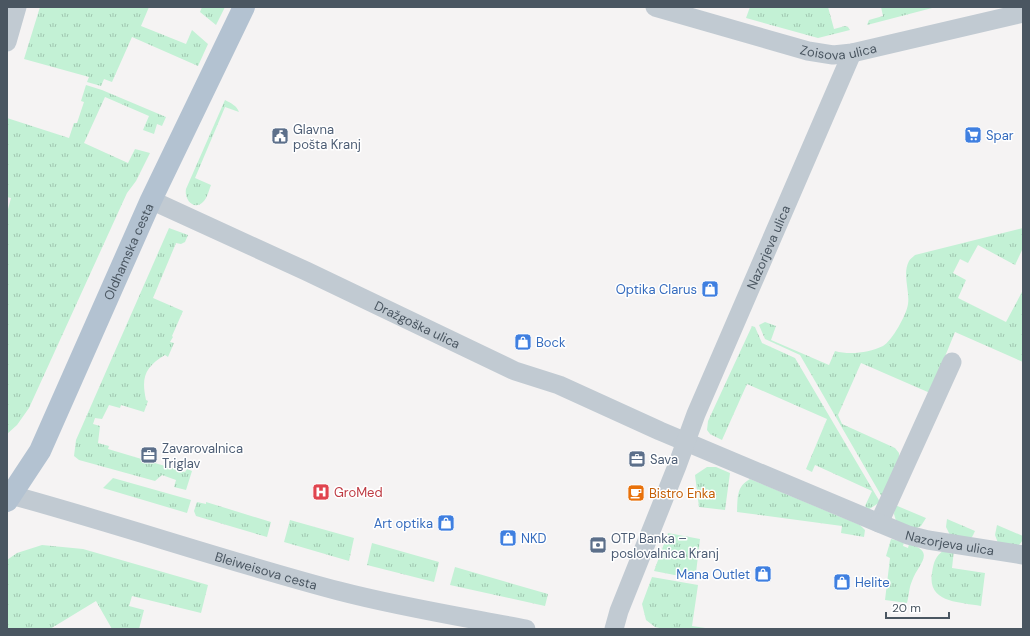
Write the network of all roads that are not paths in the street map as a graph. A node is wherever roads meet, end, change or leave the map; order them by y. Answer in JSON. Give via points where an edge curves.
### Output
{"nodes":[{"id":1,"x":17,"y":7,"type":"edge"},
{"id":2,"x":244,"y":7,"type":"edge"},
{"id":3,"x":655,"y":7,"type":"edge"},
{"id":4,"x":1023,"y":13,"type":"edge"},
{"id":5,"x":7,"y":42,"type":"edge"},
{"id":6,"x":852,"y":53,"type":"junction"},
{"id":7,"x":151,"y":200,"type":"junction"},
{"id":8,"x":952,"y":362,"type":"dead end"},
{"id":9,"x":686,"y":442,"type":"junction"},
{"id":10,"x":9,"y":498,"type":"edge"},
{"id":11,"x":879,"y":523,"type":"junction"},
{"id":12,"x":1023,"y":554,"type":"edge"},
{"id":13,"x":526,"y":629,"type":"edge"},
{"id":14,"x":614,"y":629,"type":"edge"}],
"edges":[{"from":1,"to":5,"type":"street"},
{"from":2,"to":7,"type":"main road","name":"Oldhamska cesta"},
{"from":3,"to":6,"type":"street","name":"Zoisova ulica","via":[[808,51],[833,55]]},
{"from":4,"to":6,"type":"street","name":"Zoisova ulica"},
{"from":6,"to":9,"type":"street","name":"Nazorjeva ulica"},
{"from":7,"to":9,"type":"street","name":"Dražgoška ulica","via":[[314,274],[515,371],[560,385]]},
{"from":7,"to":10,"type":"main road","name":"Oldhamska cesta","via":[[40,451]]},
{"from":8,"to":11,"type":"street"},
{"from":9,"to":11,"type":"street","name":"Nazorjeva ulica"},
{"from":9,"to":14,"type":"street","name":"Nazorjeva ulica"},
{"from":10,"to":13,"type":"street","name":"Bleiweisova cesta","via":[[73,512],[286,577],[382,602]]},
{"from":11,"to":12,"type":"street","name":"Nazorjeva ulica","via":[[928,540]]}]}
